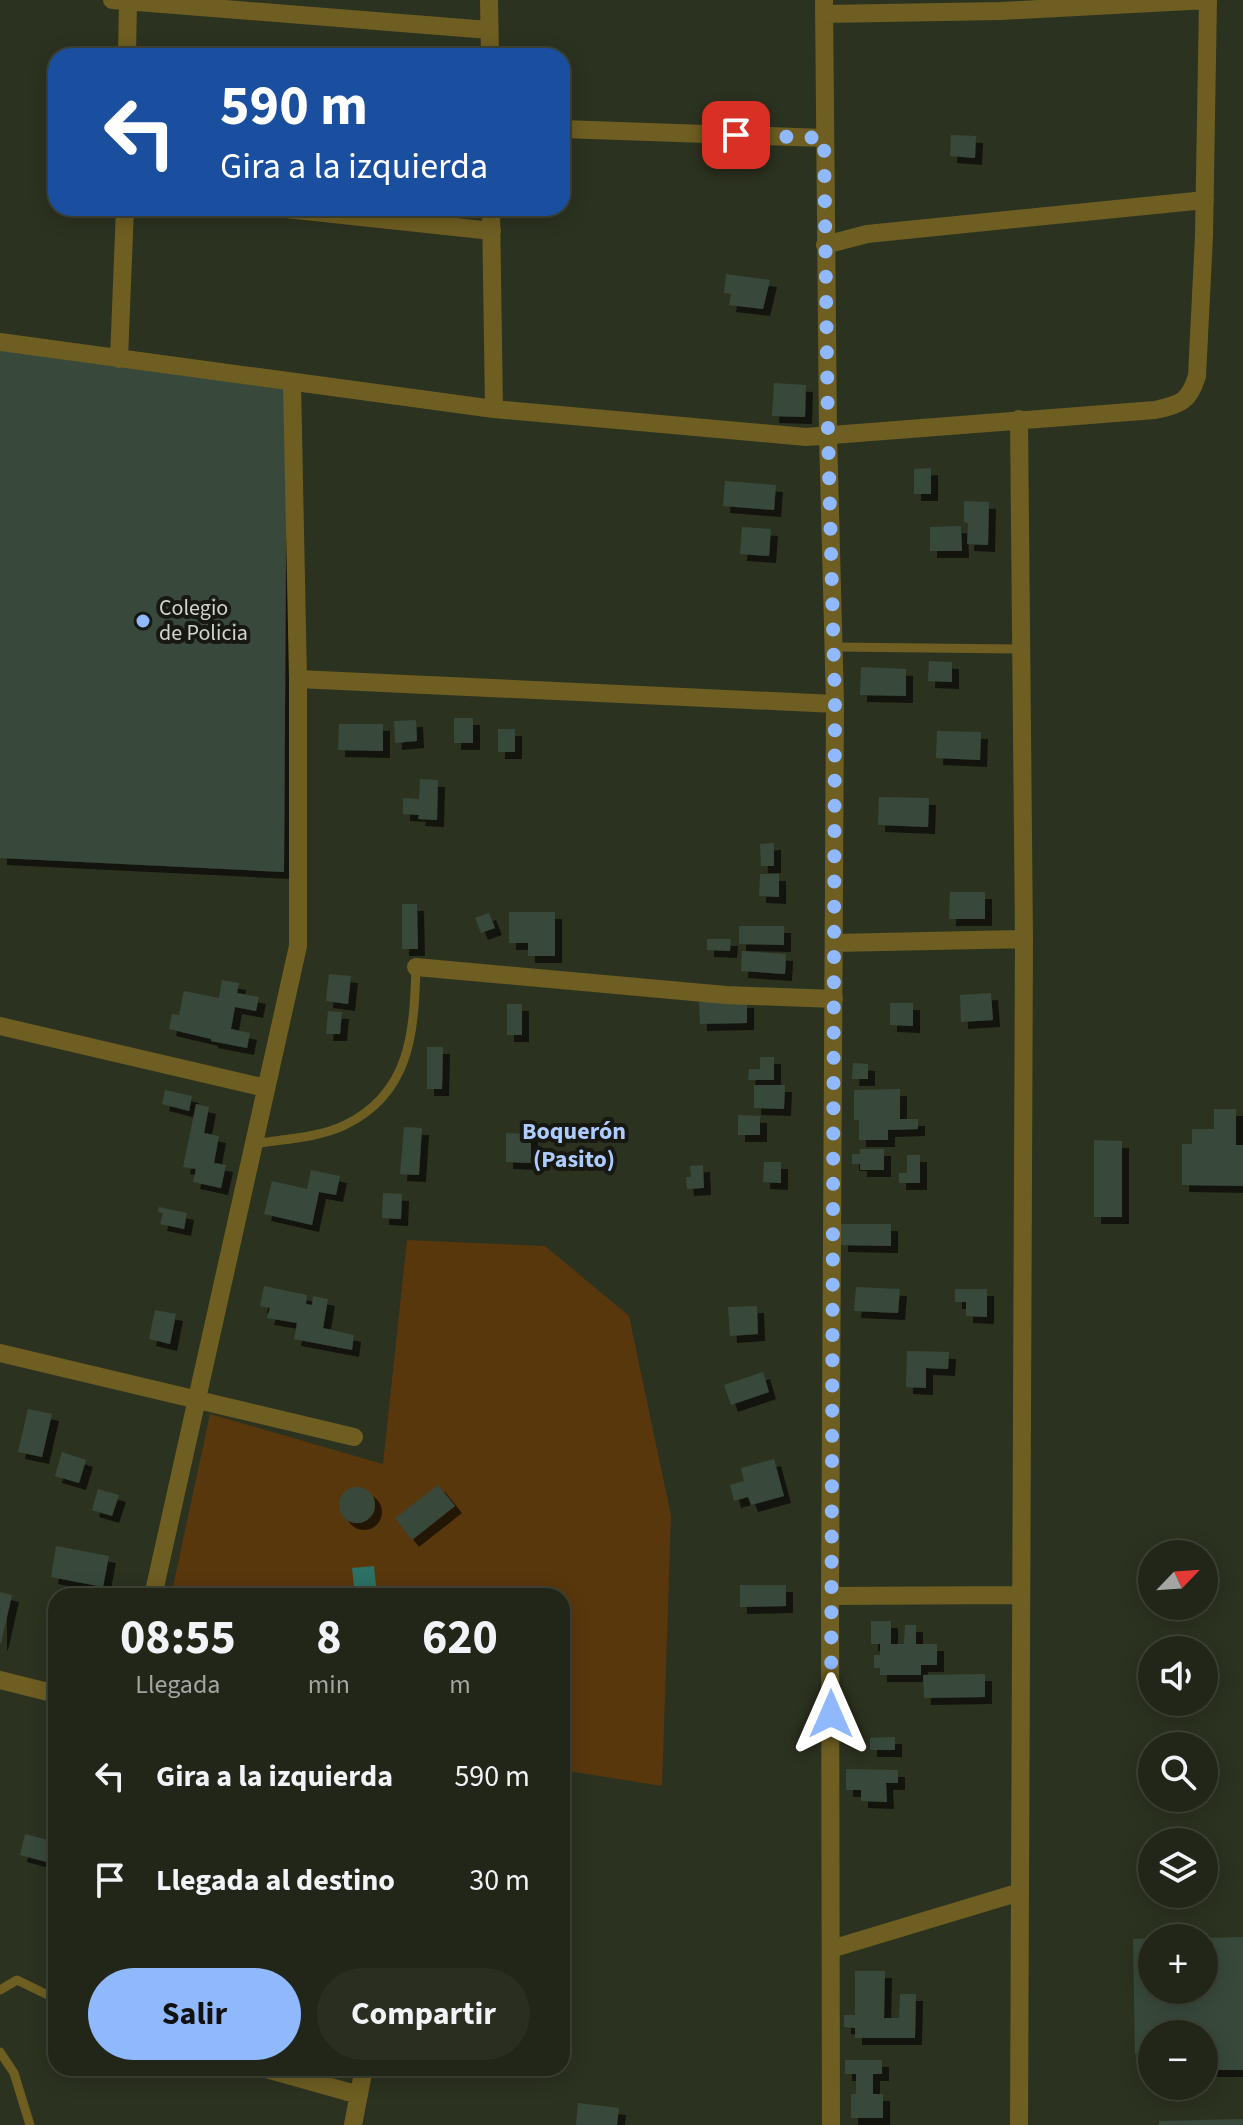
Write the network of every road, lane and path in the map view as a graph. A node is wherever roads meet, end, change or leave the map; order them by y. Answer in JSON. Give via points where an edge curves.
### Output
{"nodes":[{"id":1,"x":123,"y":0,"type":"edge"},
{"id":2,"x":489,"y":0,"type":"edge"},
{"id":3,"x":1208,"y":0,"type":"edge"},
{"id":4,"x":824,"y":7,"type":"edge"},
{"id":5,"x":489,"y":30,"type":"junction"},
{"id":6,"x":126,"y":48,"type":"edge"},
{"id":7,"x":490,"y":48,"type":"edge"},
{"id":8,"x":570,"y":129,"type":"edge"},
{"id":9,"x":824,"y":138,"type":"junction"},
{"id":10,"x":1205,"y":200,"type":"junction"},
{"id":11,"x":125,"y":216,"type":"edge"},
{"id":12,"x":352,"y":216,"type":"edge"},
{"id":13,"x":491,"y":216,"type":"edge"},
{"id":14,"x":492,"y":231,"type":"junction"},
{"id":15,"x":825,"y":245,"type":"junction"},
{"id":16,"x":0,"y":342,"type":"edge"},
{"id":17,"x":119,"y":359,"type":"junction"},
{"id":18,"x":292,"y":382,"type":"junction"},
{"id":19,"x":494,"y":409,"type":"junction"},
{"id":20,"x":1019,"y":419,"type":"junction"},
{"id":21,"x":828,"y":434,"type":"junction"},
{"id":22,"x":834,"y":647,"type":"junction"},
{"id":23,"x":1021,"y":649,"type":"junction"},
{"id":24,"x":298,"y":679,"type":"junction"},
{"id":25,"x":835,"y":704,"type":"junction"},
{"id":26,"x":1024,"y":939,"type":"junction"},
{"id":27,"x":834,"y":943,"type":"junction"},
{"id":28,"x":416,"y":967,"type":"joint"},
{"id":29,"x":834,"y":999,"type":"junction"},
{"id":30,"x":0,"y":1026,"type":"edge"},
{"id":31,"x":266,"y":1088,"type":"junction"},
{"id":32,"x":254,"y":1144,"type":"junction"},
{"id":33,"x":0,"y":1353,"type":"edge"},
{"id":34,"x":197,"y":1399,"type":"junction"},
{"id":35,"x":354,"y":1437,"type":"dead end"},
{"id":36,"x":155,"y":1588,"type":"edge"},
{"id":37,"x":1021,"y":1595,"type":"junction"},
{"id":38,"x":830,"y":1596,"type":"junction"},
{"id":39,"x":0,"y":1680,"type":"edge"},
{"id":40,"x":48,"y":1692,"type":"edge"},
{"id":41,"x":1020,"y":1892,"type":"junction"},
{"id":42,"x":831,"y":1949,"type":"junction"},
{"id":43,"x":0,"y":1990,"type":"edge"},
{"id":44,"x":48,"y":1995,"type":"edge"},
{"id":45,"x":0,"y":2052,"type":"edge"},
{"id":46,"x":291,"y":2076,"type":"edge"},
{"id":47,"x":363,"y":2076,"type":"edge"},
{"id":48,"x":359,"y":2095,"type":"junction"},
{"id":49,"x":30,"y":2125,"type":"edge"},
{"id":50,"x":353,"y":2125,"type":"edge"},
{"id":51,"x":831,"y":2125,"type":"edge"},
{"id":52,"x":1019,"y":2125,"type":"edge"}],
"edges":[{"from":1,"to":5,"type":"street"},
{"from":1,"to":6,"type":"street"},
{"from":2,"to":5,"type":"street"},
{"from":3,"to":4,"type":"street","via":[[1001,11]]},
{"from":3,"to":10,"type":"street"},
{"from":4,"to":9,"type":"street"},
{"from":5,"to":7,"type":"street"},
{"from":8,"to":9,"type":"street"},
{"from":9,"to":15,"type":"street"},
{"from":10,"to":15,"type":"street","via":[[867,234]]},
{"from":10,"to":20,"type":"street","via":[[1197,376],[1191,395],[1155,410]]},
{"from":11,"to":17,"type":"street"},
{"from":12,"to":14,"type":"street"},
{"from":13,"to":14,"type":"street"},
{"from":14,"to":19,"type":"street"},
{"from":15,"to":21,"type":"street"},
{"from":16,"to":17,"type":"street"},
{"from":17,"to":18,"type":"street"},
{"from":18,"to":19,"type":"street"},
{"from":18,"to":24,"type":"street"},
{"from":19,"to":21,"type":"street","via":[[806,437]]},
{"from":20,"to":21,"type":"street"},
{"from":20,"to":23,"type":"street"},
{"from":21,"to":22,"type":"street"},
{"from":22,"to":23,"type":"lane"},
{"from":22,"to":25,"type":"street"},
{"from":23,"to":26,"type":"street"},
{"from":24,"to":25,"type":"street"},
{"from":24,"to":31,"type":"street","via":[[298,946]]},
{"from":25,"to":27,"type":"street"},
{"from":26,"to":27,"type":"street"},
{"from":26,"to":37,"type":"street"},
{"from":27,"to":29,"type":"street"},
{"from":28,"to":29,"type":"street","via":[[726,995]]},
{"from":28,"to":32,"type":"lane","via":[[414,1023],[407,1057],[392,1087],[344,1126]]},
{"from":29,"to":38,"type":"street"},
{"from":30,"to":31,"type":"street"},
{"from":31,"to":32,"type":"street"},
{"from":32,"to":34,"type":"street"},
{"from":33,"to":34,"type":"street"},
{"from":34,"to":35,"type":"street"},
{"from":34,"to":36,"type":"street"},
{"from":37,"to":38,"type":"street"},
{"from":37,"to":41,"type":"street"},
{"from":38,"to":42,"type":"street"},
{"from":39,"to":40,"type":"street"},
{"from":41,"to":42,"type":"street"},
{"from":41,"to":52,"type":"street"},
{"from":42,"to":51,"type":"street"},
{"from":43,"to":44,"type":"lane","via":[[17,1980]]},
{"from":45,"to":49,"type":"lane","via":[[14,2073]]},
{"from":46,"to":48,"type":"street"},
{"from":47,"to":48,"type":"street"},
{"from":48,"to":50,"type":"street"}]}
